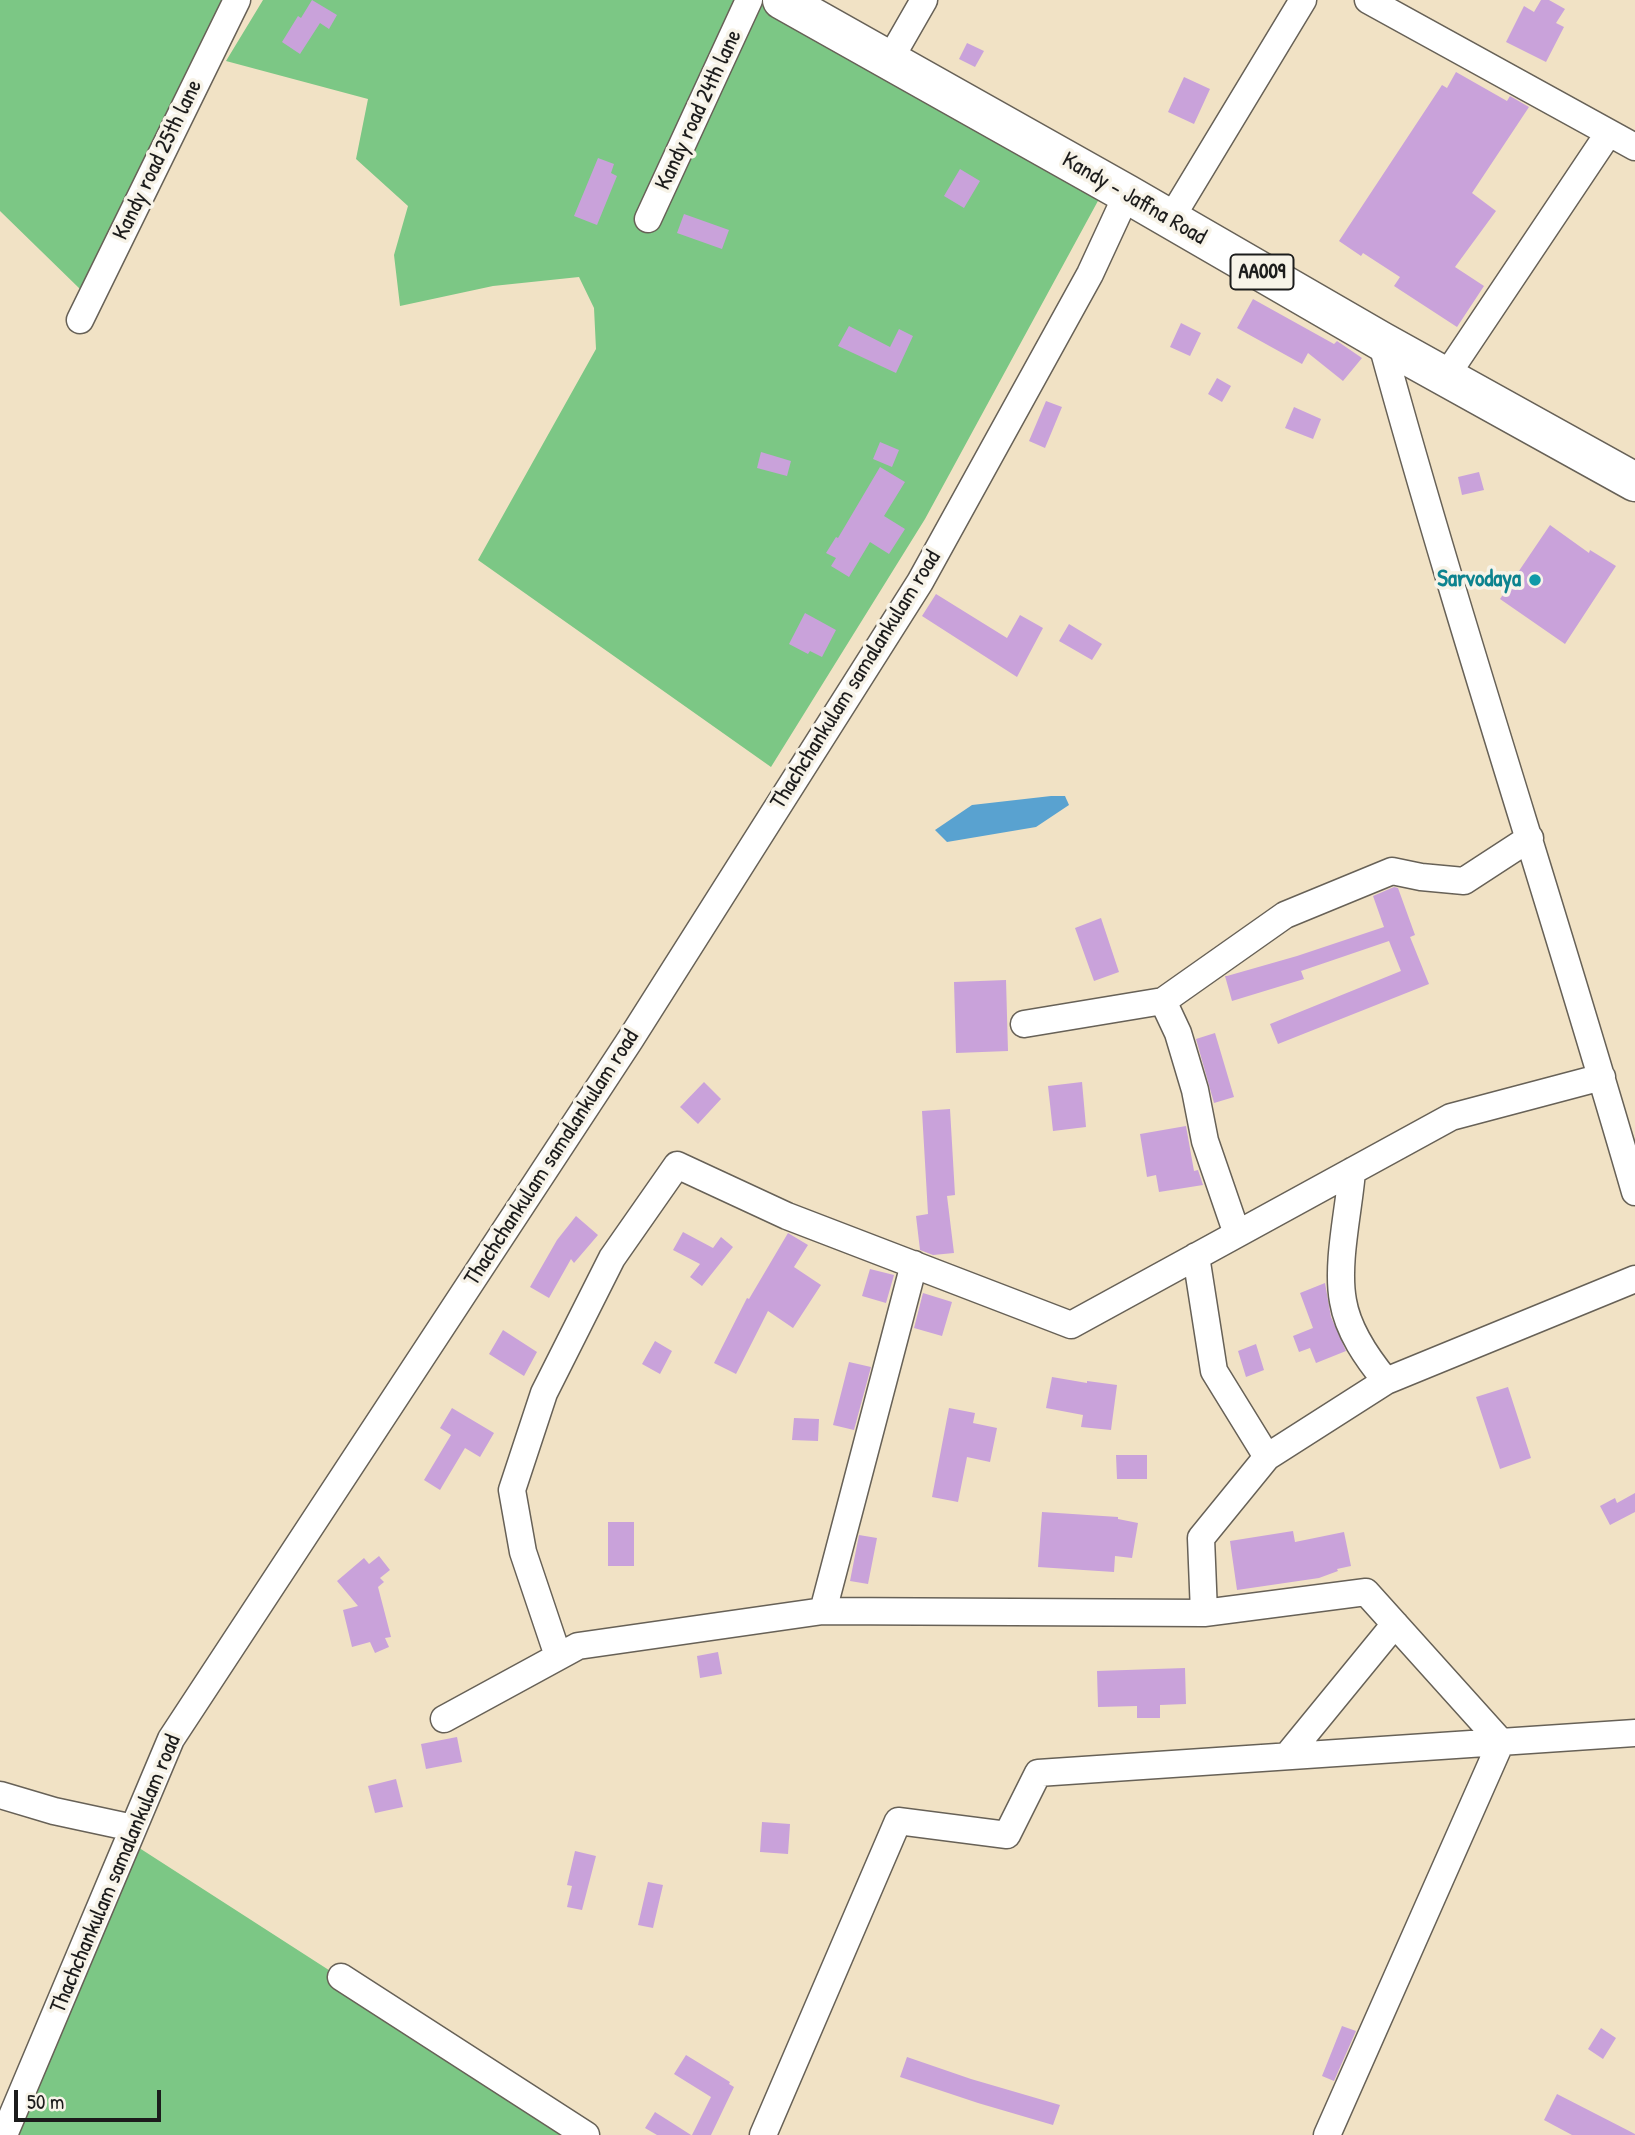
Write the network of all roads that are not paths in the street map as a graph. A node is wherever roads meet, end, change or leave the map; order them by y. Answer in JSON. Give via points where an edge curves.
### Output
{"nodes":[{"id":1,"x":237,"y":0,"type":"edge"},
{"id":2,"x":749,"y":0,"type":"edge"},
{"id":3,"x":782,"y":0,"type":"edge"},
{"id":4,"x":924,"y":0,"type":"edge"},
{"id":5,"x":1303,"y":0,"type":"edge"},
{"id":6,"x":1368,"y":0,"type":"edge"},
{"id":7,"x":889,"y":61,"type":"junction"},
{"id":8,"x":1608,"y":134,"type":"junction"},
{"id":9,"x":1635,"y":147,"type":"edge"},
{"id":10,"x":1127,"y":194,"type":"junction"},
{"id":11,"x":648,"y":219,"type":"dead end"},
{"id":12,"x":1170,"y":220,"type":"junction"},
{"id":13,"x":80,"y":320,"type":"dead end"},
{"id":14,"x":1381,"y":341,"type":"junction"},
{"id":15,"x":1446,"y":376,"type":"junction"},
{"id":16,"x":1635,"y":482,"type":"edge"},
{"id":17,"x":1530,"y":838,"type":"junction"},
{"id":18,"x":1163,"y":1001,"type":"junction"},
{"id":19,"x":1024,"y":1024,"type":"dead end"},
{"id":20,"x":1602,"y":1077,"type":"junction"},
{"id":21,"x":1352,"y":1171,"type":"junction"},
{"id":22,"x":1635,"y":1192,"type":"edge"},
{"id":23,"x":1237,"y":1234,"type":"junction"},
{"id":24,"x":1196,"y":1256,"type":"junction"},
{"id":25,"x":914,"y":1264,"type":"junction"},
{"id":26,"x":1635,"y":1279,"type":"edge"},
{"id":27,"x":1386,"y":1381,"type":"junction"},
{"id":28,"x":1267,"y":1457,"type":"junction"},
{"id":29,"x":823,"y":1611,"type":"junction"},
{"id":30,"x":1204,"y":1613,"type":"junction"},
{"id":31,"x":1395,"y":1624,"type":"junction"},
{"id":32,"x":558,"y":1656,"type":"junction"},
{"id":33,"x":444,"y":1719,"type":"dead end"},
{"id":34,"x":1635,"y":1733,"type":"edge"},
{"id":35,"x":1501,"y":1742,"type":"junction"},
{"id":36,"x":1287,"y":1756,"type":"junction"},
{"id":37,"x":0,"y":1795,"type":"edge"},
{"id":38,"x":133,"y":1828,"type":"junction"},
{"id":39,"x":341,"y":1977,"type":"dead end"},
{"id":40,"x":4,"y":2135,"type":"edge"},
{"id":41,"x":586,"y":2135,"type":"edge"},
{"id":42,"x":763,"y":2135,"type":"edge"},
{"id":43,"x":1327,"y":2135,"type":"edge"}],
"edges":[{"from":1,"to":13,"type":"street","name":"Kandy road 25th lane"},
{"from":2,"to":11,"type":"street","name":"Kandy road 24th lane"},
{"from":3,"to":7,"type":"highway","number":"AA009"},
{"from":4,"to":7,"type":"street"},
{"from":5,"to":12,"type":"street"},
{"from":6,"to":8,"type":"street"},
{"from":7,"to":10,"type":"highway","name":"Kandy - Jaffna Road","number":"AA009"},
{"from":8,"to":9,"type":"street"},
{"from":8,"to":15,"type":"street"},
{"from":10,"to":12,"type":"highway","name":"Kandy - Jaffna Road","number":"AA009"},
{"from":10,"to":38,"type":"street","name":"Thachchankulam samalankulam road","via":[[1090,274],[920,582],[630,1040],[171,1739]]},
{"from":12,"to":14,"type":"highway","name":"Kandy - Jaffna Road","number":"AA009"},
{"from":14,"to":15,"type":"highway","name":"Kandy - Jaffna Road","number":"AA009"},
{"from":14,"to":17,"type":"street"},
{"from":15,"to":16,"type":"highway","name":"Kandy - Jaffna Road","number":"AA009"},
{"from":17,"to":18,"type":"street","via":[[1464,881],[1392,871],[1285,915]]},
{"from":17,"to":20,"type":"street"},
{"from":18,"to":19,"type":"street"},
{"from":18,"to":23,"type":"street","via":[[1178,1033],[1205,1141]]},
{"from":20,"to":21,"type":"street","via":[[1451,1117]]},
{"from":20,"to":22,"type":"street"},
{"from":21,"to":23,"type":"street"},
{"from":21,"to":27,"type":"street","via":[[1343,1303],[1368,1360]]},
{"from":23,"to":24,"type":"street"},
{"from":24,"to":25,"type":"street","via":[[1072,1325]]},
{"from":24,"to":28,"type":"street","via":[[1214,1371]]},
{"from":25,"to":29,"type":"street"},
{"from":25,"to":32,"type":"street","via":[[787,1216],[677,1165],[612,1258],[544,1392],[512,1490],[523,1552]]},
{"from":26,"to":27,"type":"street"},
{"from":27,"to":28,"type":"street"},
{"from":28,"to":30,"type":"street","via":[[1202,1538]]},
{"from":29,"to":30,"type":"street"},
{"from":29,"to":32,"type":"street","via":[[578,1646]]},
{"from":30,"to":31,"type":"street","via":[[1366,1592]]},
{"from":31,"to":35,"type":"street"},
{"from":31,"to":36,"type":"street"},
{"from":32,"to":33,"type":"street"},
{"from":34,"to":35,"type":"street"},
{"from":35,"to":36,"type":"street"},
{"from":35,"to":43,"type":"street"},
{"from":36,"to":42,"type":"street","via":[[1038,1773],[1007,1835],[898,1821]]},
{"from":37,"to":38,"type":"street"},
{"from":38,"to":40,"type":"street","name":"Thachchankulam samalankulam road"},
{"from":39,"to":41,"type":"street"}]}
